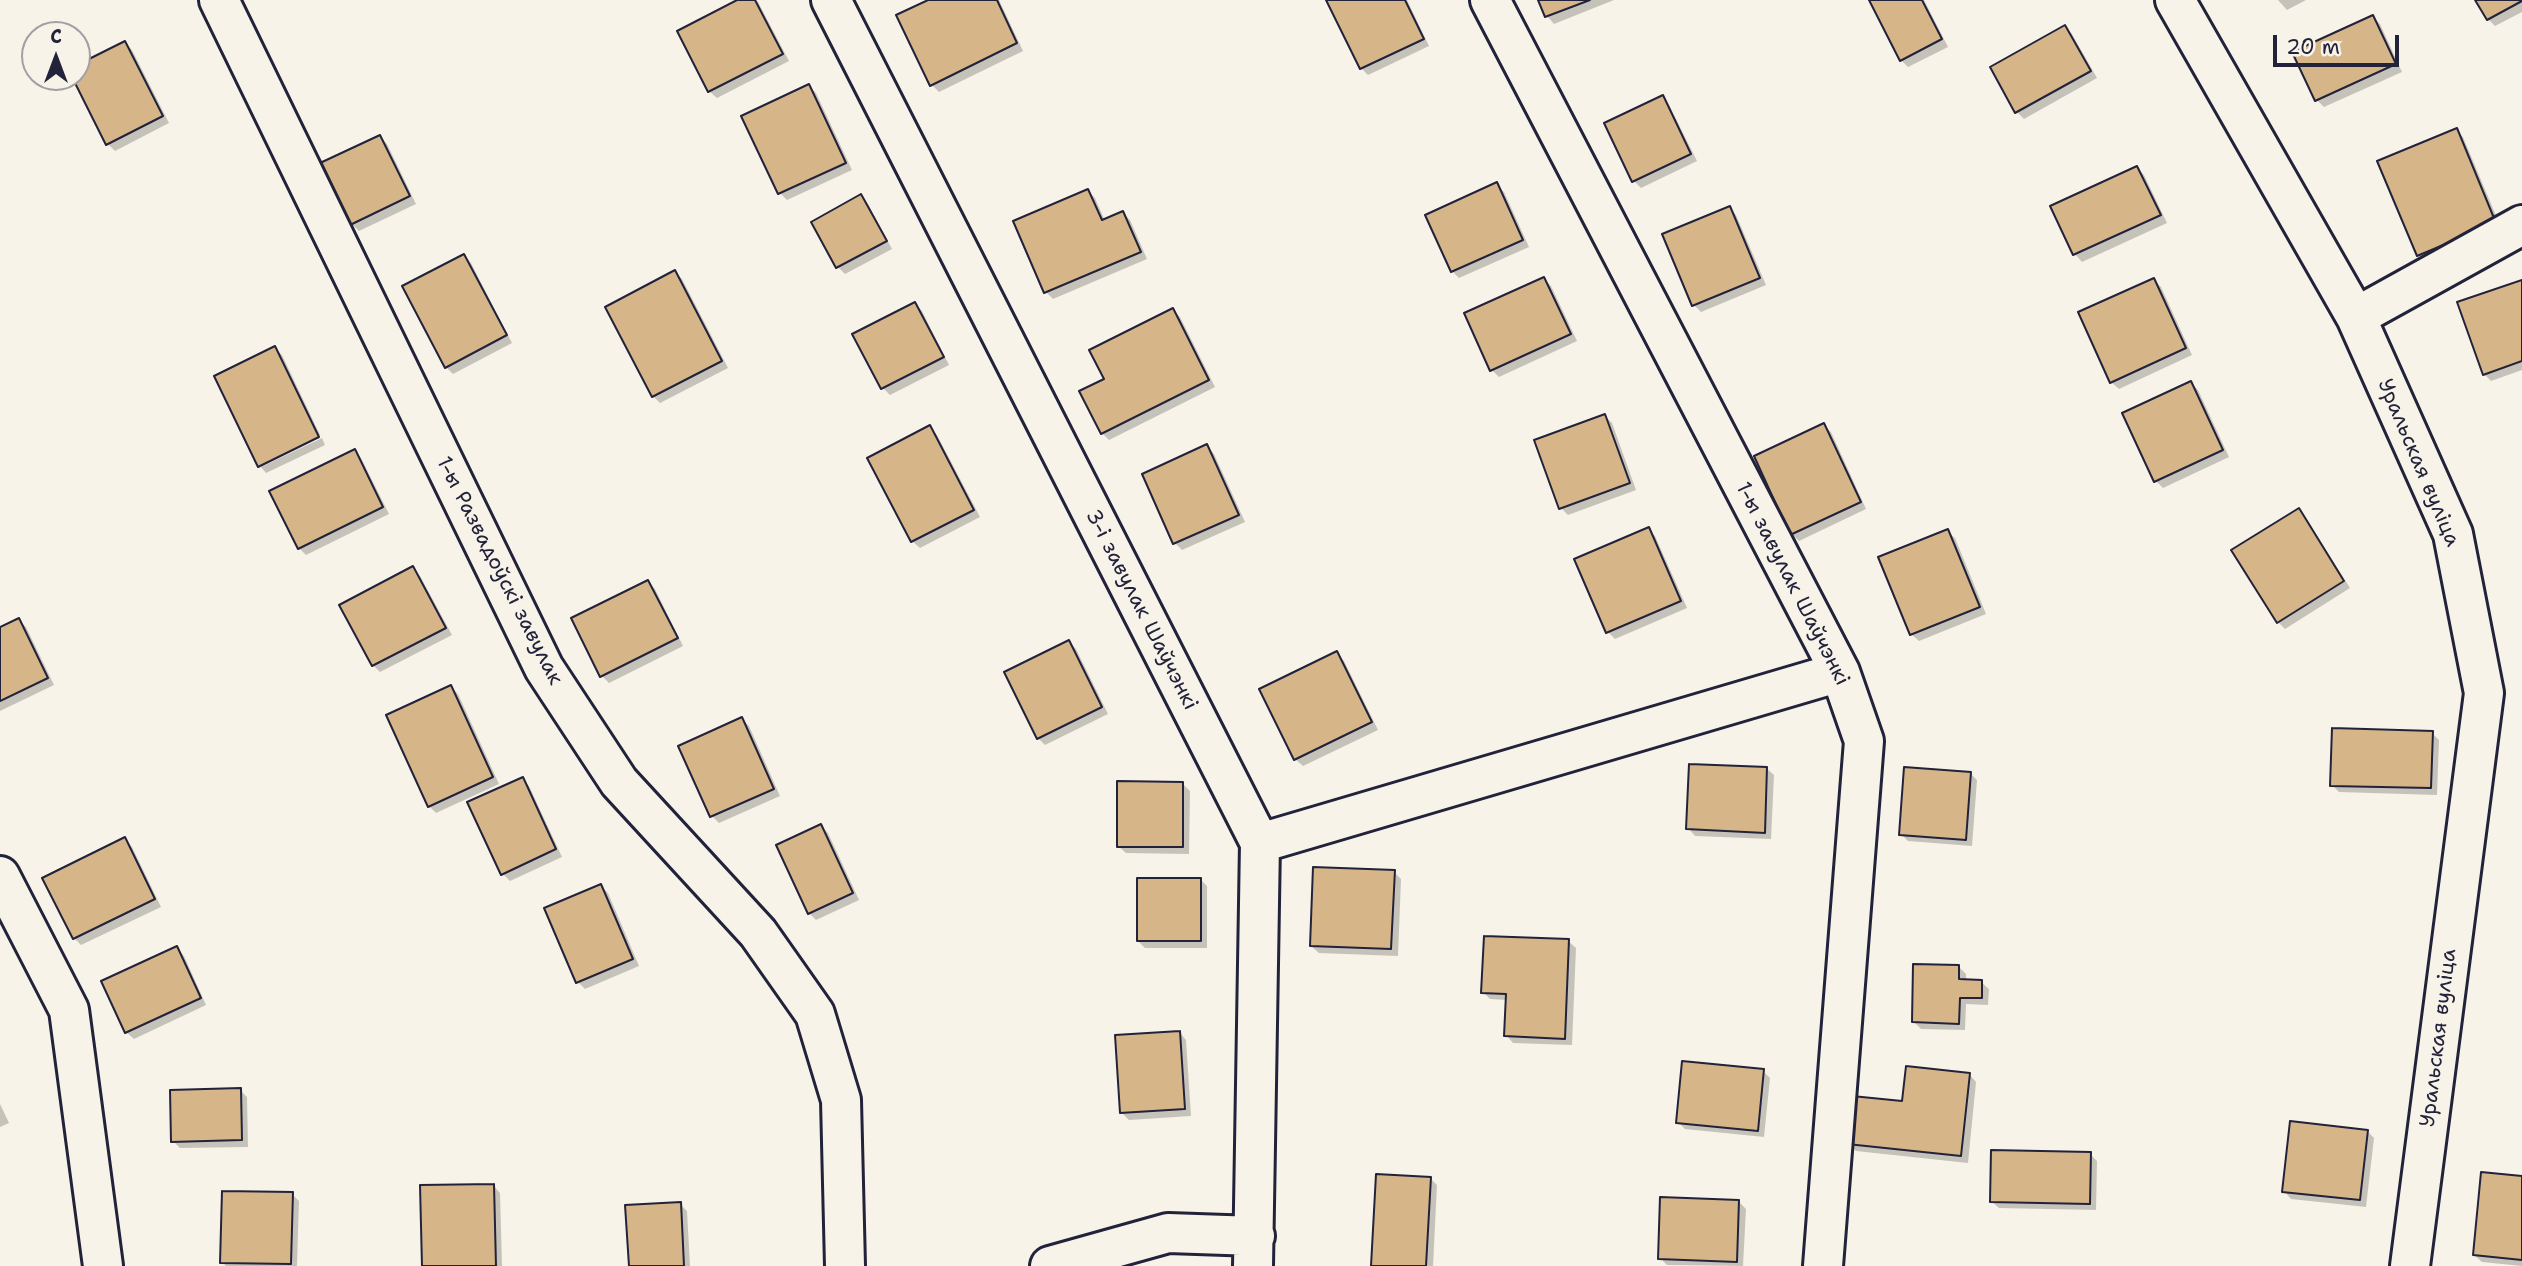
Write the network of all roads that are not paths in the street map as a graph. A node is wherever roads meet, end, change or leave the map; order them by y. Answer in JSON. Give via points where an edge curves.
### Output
{"nodes":[{"id":1,"x":219,"y":0,"type":"edge"},
{"id":2,"x":831,"y":0,"type":"edge"},
{"id":3,"x":1490,"y":0,"type":"edge"},
{"id":4,"x":2175,"y":0,"type":"edge"},
{"id":5,"x":2522,"y":225,"type":"edge"},
{"id":6,"x":2356,"y":317,"type":"junction"},
{"id":7,"x":1840,"y":672,"type":"junction"},
{"id":8,"x":1260,"y":843,"type":"junction"},
{"id":9,"x":0,"y":876,"type":"edge"},
{"id":10,"x":1254,"y":1251,"type":"edge"},
{"id":11,"x":103,"y":1266,"type":"edge"},
{"id":12,"x":845,"y":1266,"type":"edge"},
{"id":13,"x":1050,"y":1266,"type":"edge"},
{"id":14,"x":1823,"y":1266,"type":"edge"},
{"id":15,"x":2410,"y":1266,"type":"edge"}],
"edges":[{"from":1,"to":12,"type":"street","name":"1-ы Развадоўскі завулак","via":[[544,668],[619,782],[758,933],[815,1014],[841,1100]]},
{"from":2,"to":8,"type":"street","name":"3-і завулак Шаўчэнкі"},
{"from":3,"to":7,"type":"street","name":"1-ы завулак Шаўчэнкі"},
{"from":4,"to":6,"type":"street","name":"Уральская вуліца"},
{"from":5,"to":6,"type":"street"},
{"from":6,"to":15,"type":"street","name":"Уральская вуліца","via":[[2453,534],[2484,693]]},
{"from":7,"to":8,"type":"street"},
{"from":7,"to":14,"type":"street","name":"1-ы завулак Шаўчэнкі","via":[[1864,741]]},
{"from":8,"to":10,"type":"street","name":"3-і завулак Шаўчэнкі"},
{"from":9,"to":11,"type":"street","via":[[69,1010]]},
{"from":10,"to":13,"type":"street","via":[[1168,1233]]}]}
